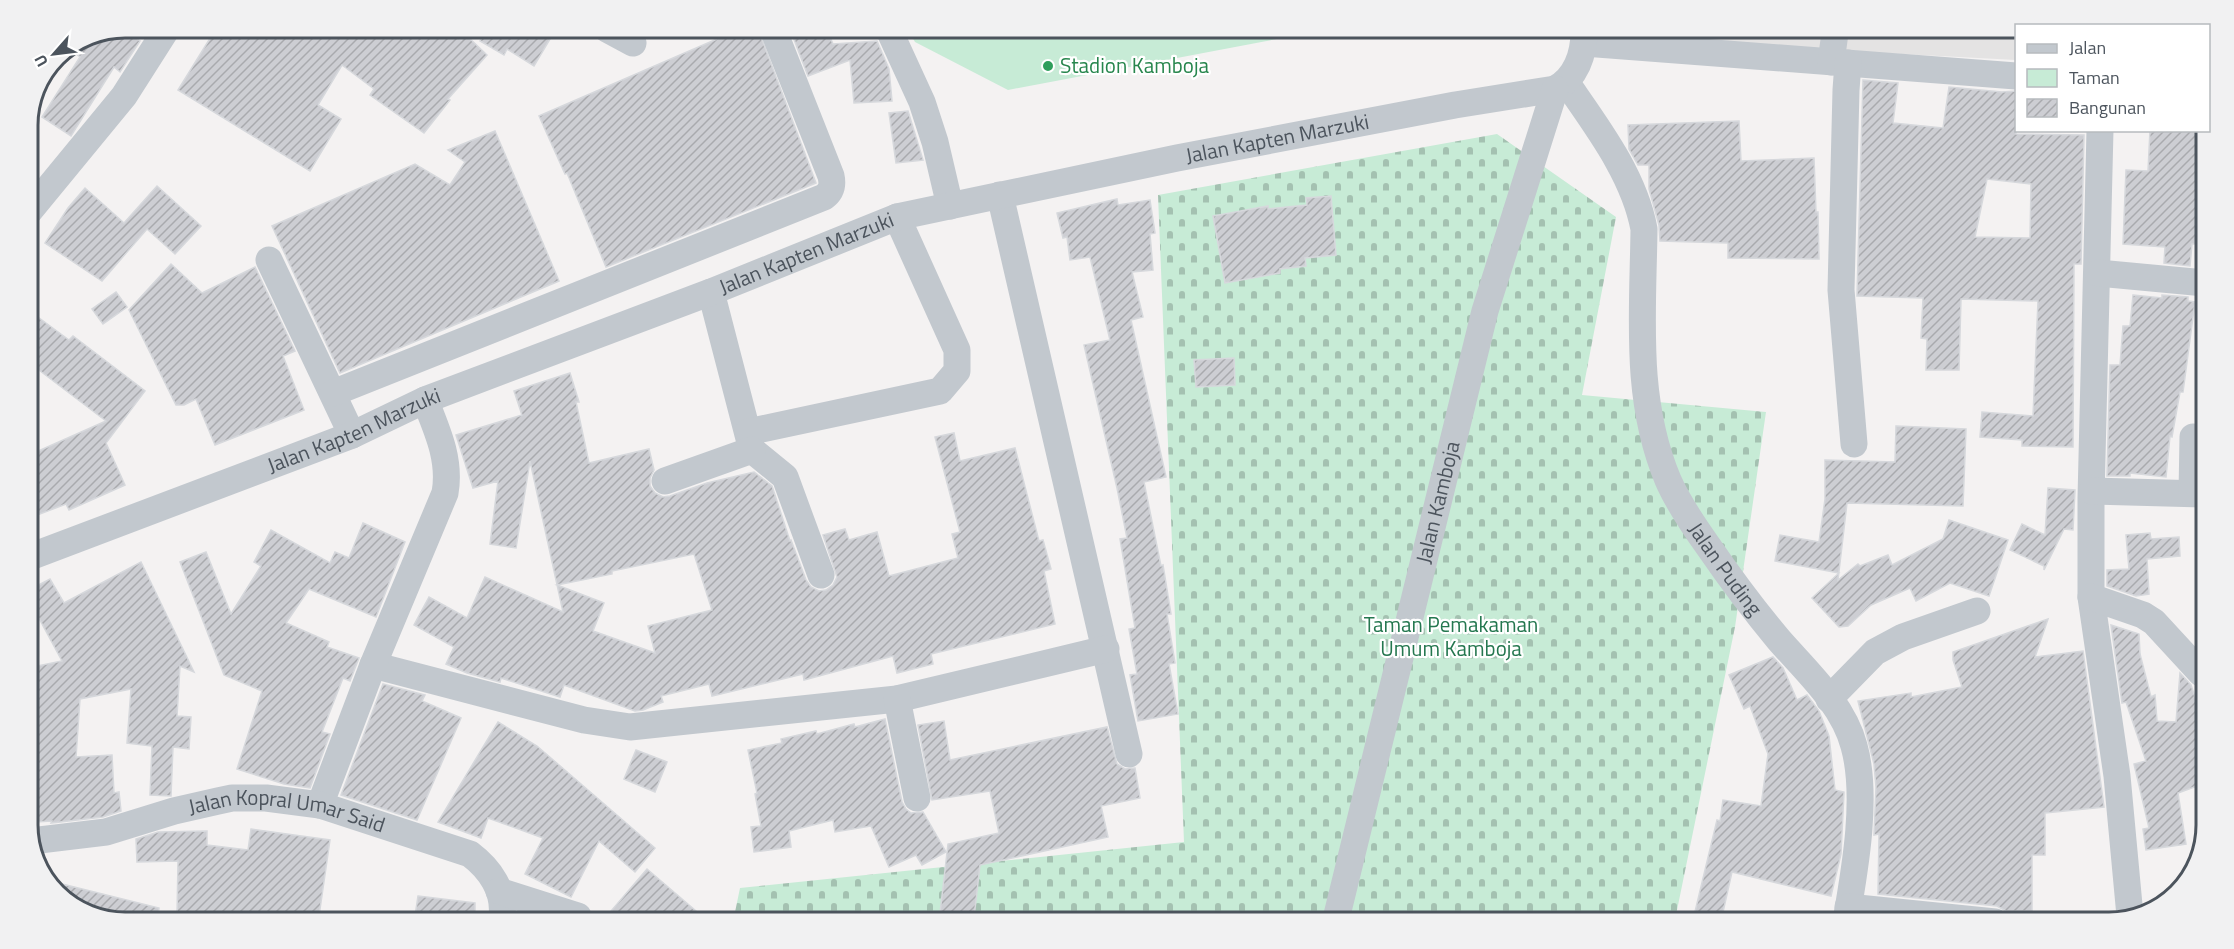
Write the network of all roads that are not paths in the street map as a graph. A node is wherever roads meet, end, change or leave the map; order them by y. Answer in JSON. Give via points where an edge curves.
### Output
{"nodes":[{"id":1,"x":161,"y":38,"type":"edge"},
{"id":2,"x":624,"y":38,"type":"edge"},
{"id":3,"x":777,"y":38,"type":"edge"},
{"id":4,"x":893,"y":38,"type":"edge"},
{"id":5,"x":1584,"y":38,"type":"edge"},
{"id":6,"x":1836,"y":38,"type":"edge"},
{"id":7,"x":633,"y":43,"type":"dead end"},
{"id":8,"x":1839,"y":62,"type":"junction"},
{"id":9,"x":2015,"y":76,"type":"edge"},
{"id":10,"x":1561,"y":85,"type":"junction"},
{"id":11,"x":2100,"y":132,"type":"edge"},
{"id":12,"x":1000,"y":195,"type":"junction"},
{"id":13,"x":38,"y":201,"type":"edge"},
{"id":14,"x":950,"y":206,"type":"junction"},
{"id":15,"x":897,"y":217,"type":"junction"},
{"id":16,"x":269,"y":260,"type":"dead end"},
{"id":17,"x":2098,"y":273,"type":"junction"},
{"id":18,"x":2196,"y":282,"type":"edge"},
{"id":19,"x":586,"y":292,"type":"junction"},
{"id":20,"x":711,"y":292,"type":"junction"},
{"id":21,"x":601,"y":333,"type":"junction"},
{"id":22,"x":333,"y":393,"type":"junction"},
{"id":23,"x":425,"y":399,"type":"junction"},
{"id":24,"x":352,"y":435,"type":"junction"},
{"id":25,"x":2193,"y":437,"type":"dead end"},
{"id":26,"x":750,"y":441,"type":"junction"},
{"id":27,"x":1854,"y":444,"type":"dead end"},
{"id":28,"x":2196,"y":471,"type":"edge"},
{"id":29,"x":665,"y":481,"type":"dead end"},
{"id":30,"x":2092,"y":491,"type":"junction"},
{"id":31,"x":2196,"y":494,"type":"edge"},
{"id":32,"x":38,"y":554,"type":"edge"},
{"id":33,"x":821,"y":575,"type":"dead end"},
{"id":34,"x":2091,"y":597,"type":"junction"},
{"id":35,"x":1977,"y":611,"type":"dead end"},
{"id":36,"x":1106,"y":649,"type":"junction"},
{"id":37,"x":373,"y":665,"type":"junction"},
{"id":38,"x":2196,"y":667,"type":"edge"},
{"id":39,"x":897,"y":699,"type":"junction"},
{"id":40,"x":1829,"y":699,"type":"junction"},
{"id":41,"x":1129,"y":754,"type":"dead end"},
{"id":42,"x":917,"y":798,"type":"dead end"},
{"id":43,"x":320,"y":805,"type":"junction"},
{"id":44,"x":39,"y":840,"type":"edge"},
{"id":45,"x":501,"y":904,"type":"edge"},
{"id":46,"x":2129,"y":909,"type":"edge"},
{"id":47,"x":552,"y":912,"type":"edge"},
{"id":48,"x":1338,"y":912,"type":"edge"},
{"id":49,"x":1847,"y":912,"type":"edge"}],
"edges":[{"from":1,"to":13,"type":"street","via":[[124,96]]},
{"from":2,"to":7,"type":"street"},
{"from":3,"to":19,"type":"street","via":[[831,176],[829,193]]},
{"from":4,"to":14,"type":"street","via":[[925,112]]},
{"from":5,"to":8,"type":"street"},
{"from":5,"to":10,"type":"street","via":[[1579,61]]},
{"from":6,"to":8,"type":"street"},
{"from":8,"to":9,"type":"street"},
{"from":8,"to":27,"type":"street","via":[[1846,90],[1841,290]]},
{"from":10,"to":12,"type":"street","name":"Jalan Kapten Marzuki"},
{"from":10,"to":40,"type":"street","name":"Jalan Puding","via":[[1590,117],[1631,185],[1641,211],[1644,388],[1653,438],[1668,480],[1745,600]]},
{"from":10,"to":48,"type":"street","name":"Jalan Kamboja","via":[[1485,311]]},
{"from":11,"to":17,"type":"street"},
{"from":12,"to":14,"type":"street","name":"Jalan Kapten Marzuki"},
{"from":12,"to":36,"type":"street"},
{"from":14,"to":15,"type":"street","name":"Jalan Kapten Marzuki"},
{"from":15,"to":20,"type":"street","name":"Jalan Kapten Marzuki"},
{"from":15,"to":26,"type":"street","via":[[957,350],[957,371],[940,391]]},
{"from":16,"to":22,"type":"street"},
{"from":17,"to":18,"type":"street"},
{"from":17,"to":30,"type":"street"},
{"from":19,"to":21,"type":"street"},
{"from":19,"to":22,"type":"street"},
{"from":20,"to":21,"type":"street","name":"Jalan Kapten Marzuki"},
{"from":20,"to":26,"type":"street"},
{"from":21,"to":23,"type":"street","name":"Jalan Kapten Marzuki"},
{"from":22,"to":24,"type":"street"},
{"from":23,"to":24,"type":"street","name":"Jalan Kapten Marzuki"},
{"from":23,"to":37,"type":"street","via":[[442,442],[447,484]]},
{"from":24,"to":32,"type":"street","name":"Jalan Kapten Marzuki"},
{"from":25,"to":28,"type":"street"},
{"from":26,"to":29,"type":"street"},
{"from":26,"to":33,"type":"street","via":[[788,483]]},
{"from":30,"to":31,"type":"street"},
{"from":30,"to":34,"type":"street"},
{"from":34,"to":38,"type":"street","via":[[2154,622]]},
{"from":34,"to":46,"type":"street","via":[[2117,776]]},
{"from":35,"to":40,"type":"street","via":[[1903,637],[1875,652]]},
{"from":36,"to":39,"type":"street"},
{"from":36,"to":41,"type":"street"},
{"from":37,"to":39,"type":"street","via":[[584,720],[630,727]]},
{"from":37,"to":43,"type":"street"},
{"from":39,"to":42,"type":"street"},
{"from":40,"to":49,"type":"street","name":"Jalan Puding","via":[[1854,744],[1860,783],[1861,805]]},
{"from":43,"to":44,"type":"street","name":"Jalan Kopral Umar Said","via":[[232,798],[106,832]]},
{"from":43,"to":45,"type":"street","name":"Jalan Kopral Umar Said","via":[[462,850],[479,861],[494,881]]},
{"from":45,"to":47,"type":"street"}]}
